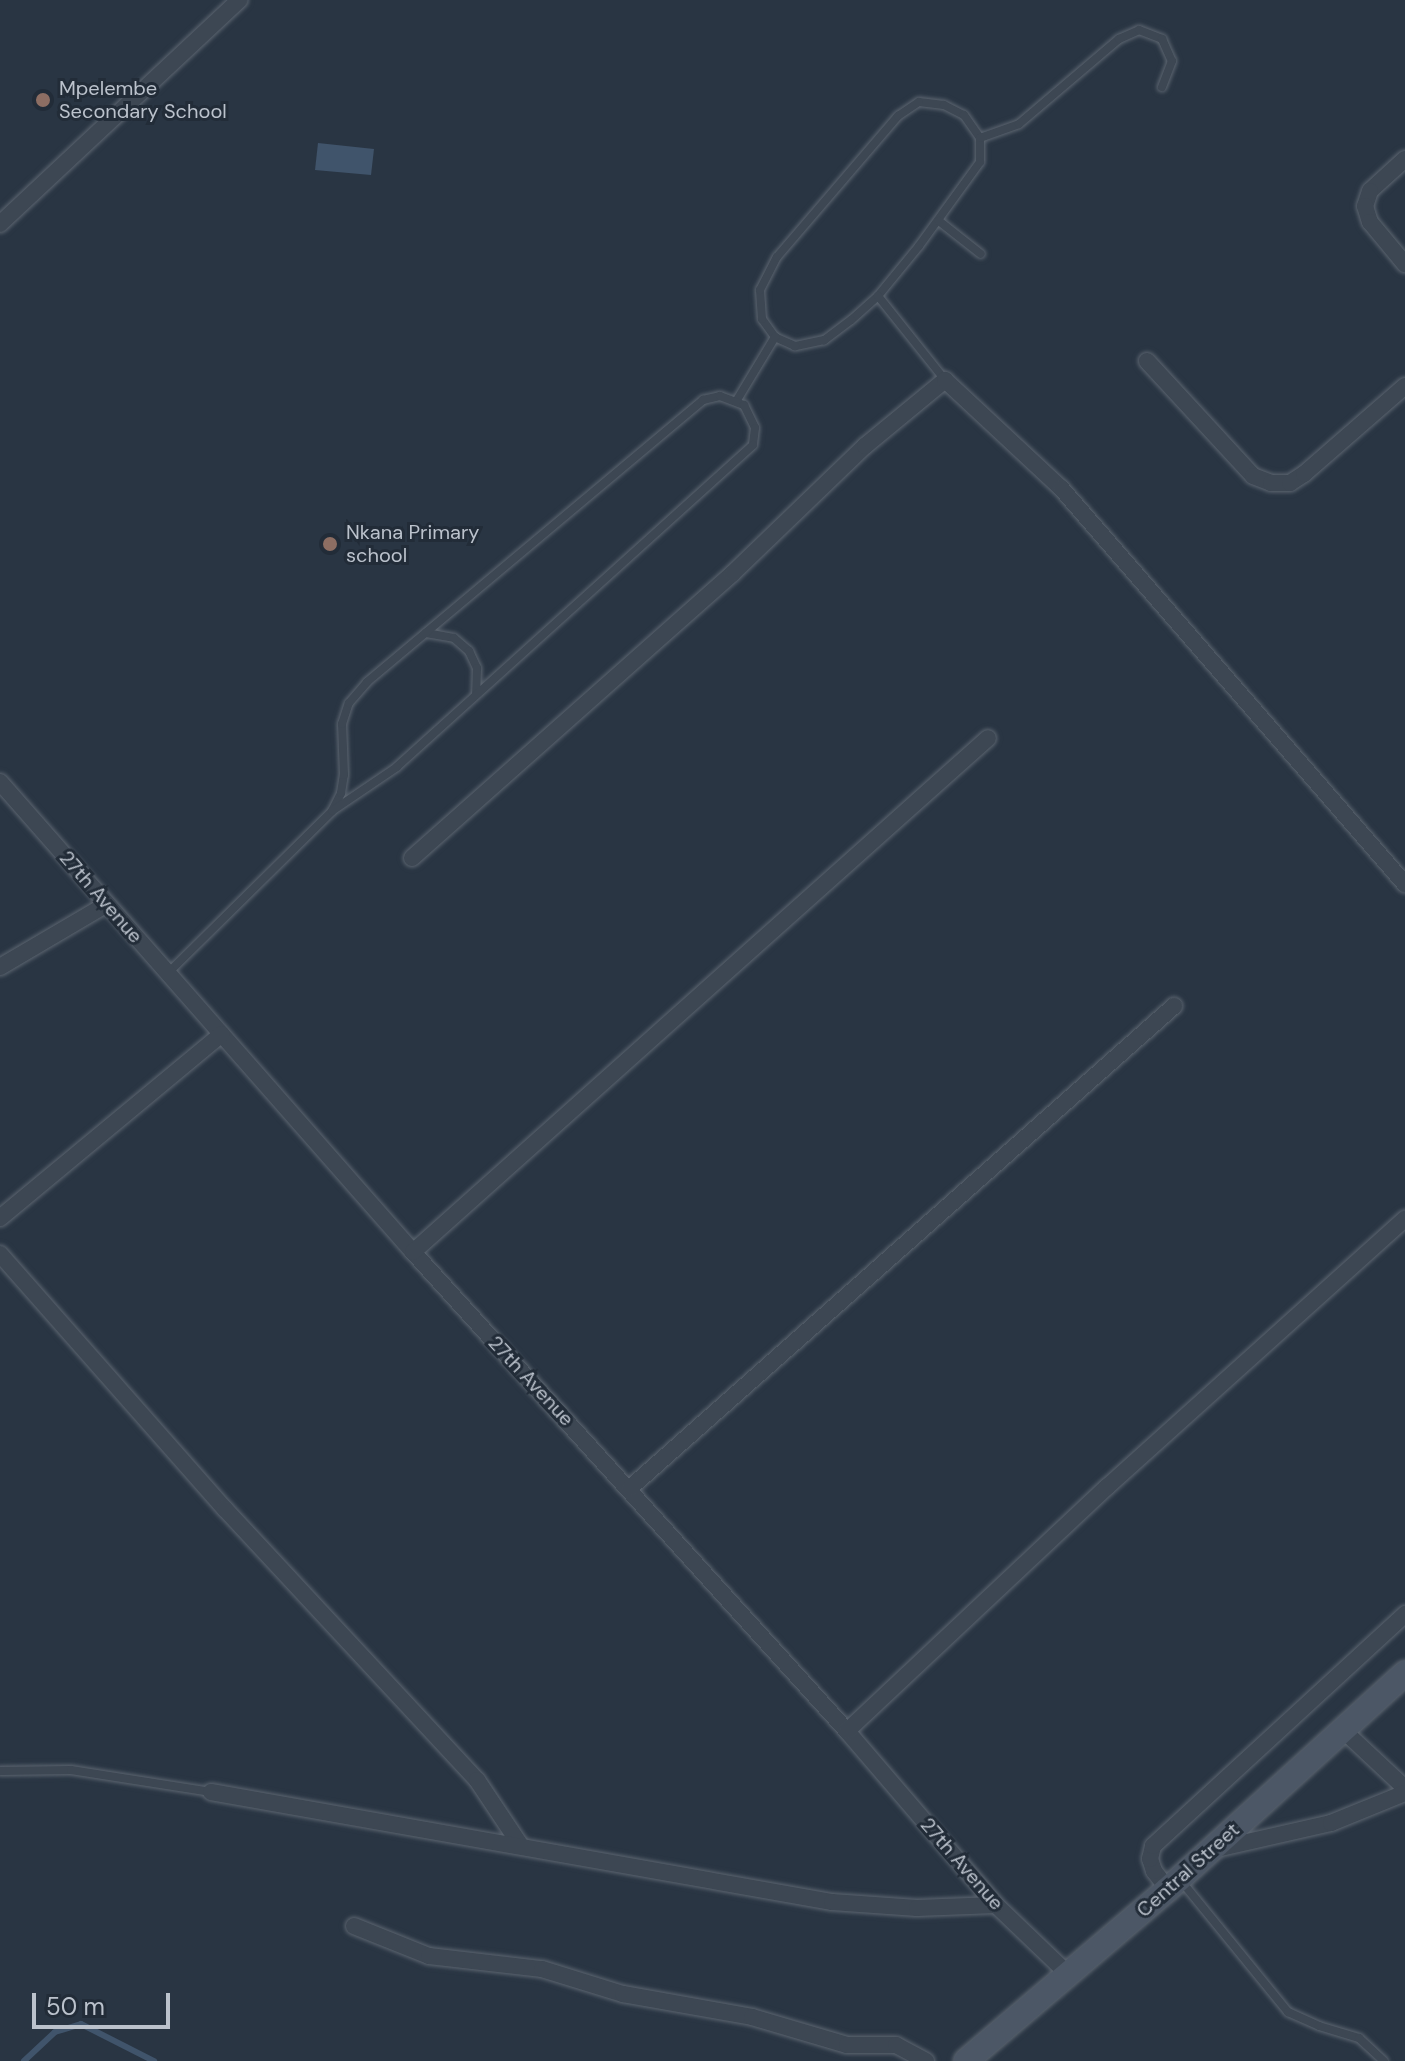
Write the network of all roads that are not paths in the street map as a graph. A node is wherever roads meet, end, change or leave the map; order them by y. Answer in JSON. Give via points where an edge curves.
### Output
{"nodes":[{"id":1,"x":239,"y":0,"type":"edge"},
{"id":2,"x":1162,"y":87,"type":"dead end"},
{"id":3,"x":980,"y":138,"type":"junction"},
{"id":4,"x":1405,"y":159,"type":"edge"},
{"id":5,"x":939,"y":221,"type":"junction"},
{"id":6,"x":0,"y":224,"type":"edge"},
{"id":7,"x":981,"y":254,"type":"dead end"},
{"id":8,"x":1405,"y":264,"type":"edge"},
{"id":9,"x":878,"y":296,"type":"junction"},
{"id":10,"x":775,"y":337,"type":"junction"},
{"id":11,"x":1147,"y":361,"type":"dead end"},
{"id":12,"x":945,"y":380,"type":"junction"},
{"id":13,"x":1405,"y":386,"type":"edge"},
{"id":14,"x":737,"y":400,"type":"junction"},
{"id":15,"x":425,"y":633,"type":"junction"},
{"id":16,"x":475,"y":696,"type":"junction"},
{"id":17,"x":988,"y":738,"type":"dead end"},
{"id":18,"x":0,"y":782,"type":"edge"},
{"id":19,"x":332,"y":811,"type":"junction"},
{"id":20,"x":412,"y":858,"type":"dead end"},
{"id":21,"x":1405,"y":884,"type":"edge"},
{"id":22,"x":107,"y":904,"type":"junction"},
{"id":23,"x":0,"y":967,"type":"edge"},
{"id":24,"x":168,"y":973,"type":"junction"},
{"id":25,"x":1174,"y":1006,"type":"dead end"},
{"id":26,"x":222,"y":1034,"type":"junction"},
{"id":27,"x":0,"y":1218,"type":"edge"},
{"id":28,"x":1405,"y":1219,"type":"edge"},
{"id":29,"x":413,"y":1252,"type":"junction"},
{"id":30,"x":0,"y":1254,"type":"edge"},
{"id":31,"x":630,"y":1488,"type":"junction"},
{"id":32,"x":1405,"y":1614,"type":"edge"},
{"id":33,"x":1405,"y":1673,"type":"edge"},
{"id":34,"x":1343,"y":1730,"type":"junction"},
{"id":35,"x":847,"y":1731,"type":"junction"},
{"id":36,"x":0,"y":1771,"type":"edge"},
{"id":37,"x":1405,"y":1790,"type":"edge"},
{"id":38,"x":211,"y":1792,"type":"joint"},
{"id":39,"x":521,"y":1846,"type":"junction"},
{"id":40,"x":1210,"y":1851,"type":"junction"},
{"id":41,"x":1174,"y":1884,"type":"junction"},
{"id":42,"x":996,"y":1905,"type":"junction"},
{"id":43,"x":354,"y":1926,"type":"dead end"},
{"id":44,"x":1068,"y":1974,"type":"junction"},
{"id":45,"x":926,"y":2061,"type":"edge"},
{"id":46,"x":966,"y":2061,"type":"edge"},
{"id":47,"x":1384,"y":2061,"type":"edge"}],
"edges":[{"from":1,"to":6,"type":"street"},
{"from":2,"to":3,"type":"lane","via":[[1172,61],[1162,39],[1139,30],[1119,39],[1019,124]]},
{"from":3,"to":5,"type":"lane","via":[[980,162]]},
{"from":3,"to":10,"type":"lane","via":[[964,115],[944,105],[919,102],[898,116],[777,257],[760,290],[762,319]]},
{"from":4,"to":8,"type":"street","via":[[1370,191],[1365,206],[1370,222]]},
{"from":5,"to":7,"type":"lane"},
{"from":5,"to":9,"type":"lane"},
{"from":9,"to":10,"type":"lane","via":[[824,340],[795,346]]},
{"from":9,"to":12,"type":"lane"},
{"from":10,"to":14,"type":"lane"},
{"from":11,"to":13,"type":"street","via":[[1253,476],[1271,483],[1290,483],[1304,474]]},
{"from":12,"to":20,"type":"street","via":[[865,446],[733,573]]},
{"from":12,"to":21,"type":"street","via":[[1061,488]]},
{"from":14,"to":15,"type":"lane","via":[[703,400]]},
{"from":14,"to":16,"type":"lane","via":[[753,420],[753,445]]},
{"from":15,"to":16,"type":"lane","via":[[454,638],[469,651],[479,678]]},
{"from":15,"to":19,"type":"lane","via":[[349,703],[342,724],[344,775]]},
{"from":16,"to":19,"type":"lane","via":[[397,767]]},
{"from":17,"to":29,"type":"street"},
{"from":18,"to":22,"type":"street","name":"27th Avenue"},
{"from":19,"to":24,"type":"lane"},
{"from":22,"to":23,"type":"street"},
{"from":22,"to":24,"type":"street","name":"27th Avenue"},
{"from":24,"to":26,"type":"street","name":"27th Avenue"},
{"from":25,"to":31,"type":"street"},
{"from":26,"to":27,"type":"street"},
{"from":26,"to":29,"type":"street","name":"27th Avenue"},
{"from":28,"to":35,"type":"street"},
{"from":29,"to":31,"type":"street","name":"27th Avenue"},
{"from":30,"to":39,"type":"street","via":[[225,1509],[477,1780]]},
{"from":31,"to":35,"type":"street","name":"27th Avenue"},
{"from":32,"to":41,"type":"street","via":[[1153,1846],[1154,1871]]},
{"from":33,"to":34,"type":"street","name":"Central Street"},
{"from":34,"to":37,"type":"street"},
{"from":34,"to":40,"type":"street","name":"Central Street"},
{"from":35,"to":42,"type":"street","name":"27th Avenue"},
{"from":36,"to":38,"type":"lane","via":[[71,1770]]},
{"from":37,"to":40,"type":"street","via":[[1331,1823]]},
{"from":38,"to":39,"type":"street"},
{"from":39,"to":42,"type":"street","via":[[832,1902],[917,1908]]},
{"from":40,"to":41,"type":"street","name":"Central Street"},
{"from":41,"to":44,"type":"street","name":"Central Street"},
{"from":41,"to":47,"type":"lane","via":[[1288,2012],[1359,2038]]},
{"from":42,"to":44,"type":"street","name":"27th Avenue"},
{"from":43,"to":45,"type":"street","via":[[429,1956],[542,1969],[623,1994],[752,2017],[847,2045],[896,2045]]},
{"from":44,"to":46,"type":"street","name":"Central Street"}]}
